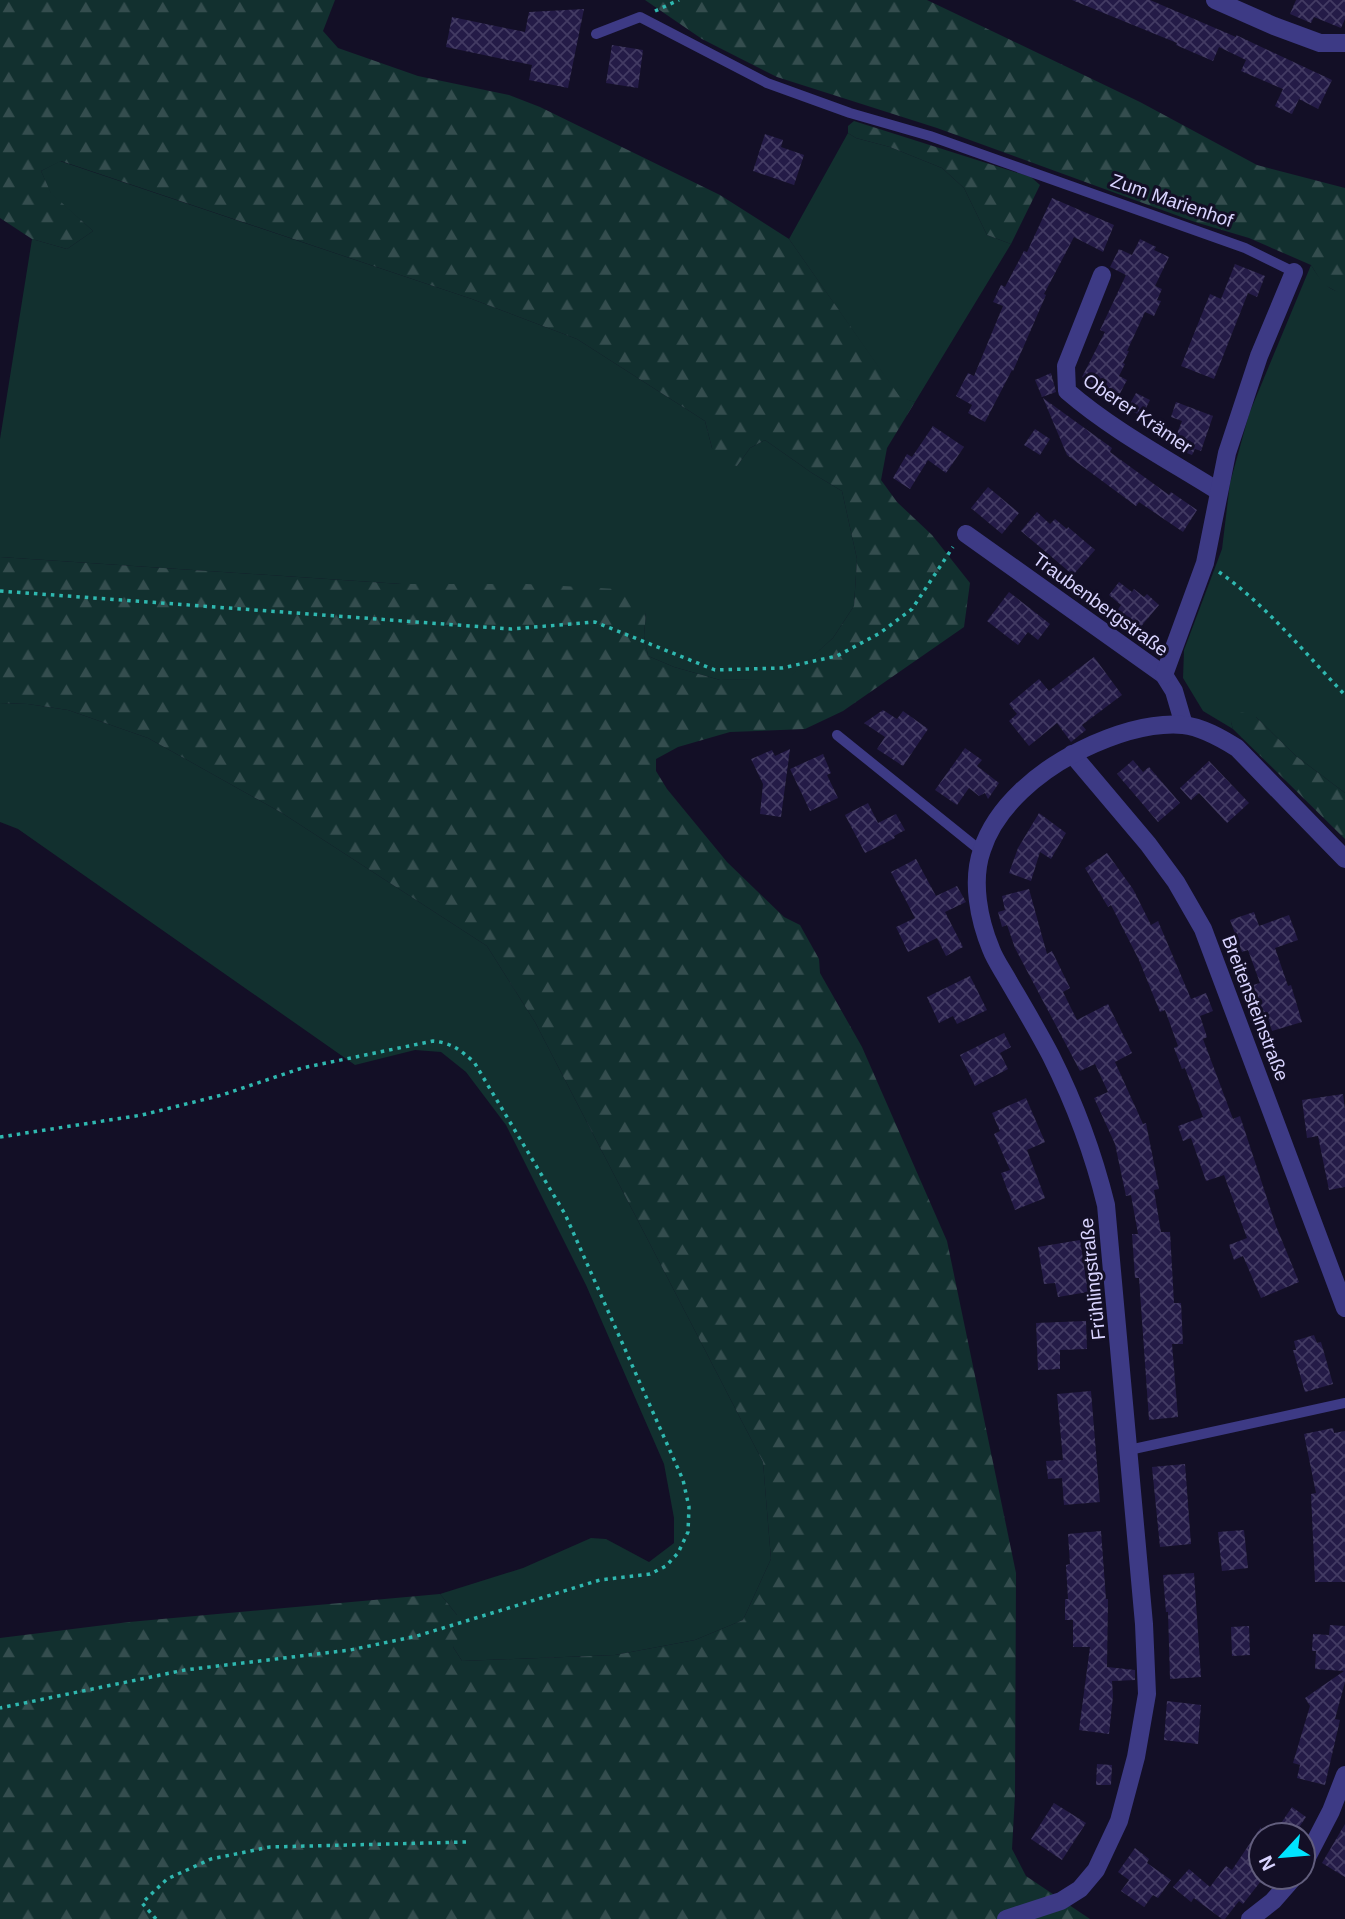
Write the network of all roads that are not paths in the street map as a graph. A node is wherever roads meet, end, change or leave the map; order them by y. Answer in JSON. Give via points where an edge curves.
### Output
{"nodes":[{"id":1,"x":1215,"y":0,"type":"edge"},
{"id":2,"x":596,"y":34,"type":"dead end"},
{"id":3,"x":1345,"y":43,"type":"edge"},
{"id":4,"x":1294,"y":272,"type":"joint"},
{"id":5,"x":1102,"y":275,"type":"dead end"},
{"id":6,"x":1218,"y":491,"type":"junction"},
{"id":7,"x":966,"y":534,"type":"road end"},
{"id":8,"x":1164,"y":675,"type":"junction"},
{"id":9,"x":1184,"y":725,"type":"junction"},
{"id":10,"x":837,"y":735,"type":"dead end"},
{"id":11,"x":1072,"y":754,"type":"junction"},
{"id":12,"x":981,"y":851,"type":"junction"},
{"id":13,"x":1345,"y":859,"type":"edge"},
{"id":14,"x":1345,"y":1308,"type":"edge"},
{"id":15,"x":1345,"y":1403,"type":"edge"},
{"id":16,"x":1129,"y":1450,"type":"junction"},
{"id":17,"x":1345,"y":1775,"type":"edge"},
{"id":18,"x":1317,"y":1838,"type":"edge"},
{"id":19,"x":1281,"y":1891,"type":"edge"},
{"id":20,"x":1006,"y":1919,"type":"edge"},
{"id":21,"x":1250,"y":1919,"type":"edge"}],
"edges":[{"from":1,"to":3,"type":"street","via":[[1320,43]]},
{"from":2,"to":4,"type":"lane","name":"Zum Marienhof","via":[[640,17],[767,83],[1232,244]]},
{"from":4,"to":6,"type":"street","name":"Zum Marienhof","via":[[1259,356]]},
{"from":5,"to":6,"type":"street","name":"Oberer Krämer","via":[[1066,366],[1067,391]]},
{"from":6,"to":8,"type":"street","name":"Zum Marienhof","via":[[1205,563]]},
{"from":7,"to":8,"type":"street","name":"Traubenbergstraße"},
{"from":8,"to":9,"type":"street","name":"Traubenbergstraße"},
{"from":9,"to":11,"type":"street","name":"Frühlingstraße","via":[[1144,727],[1107,737]]},
{"from":9,"to":13,"type":"street","via":[[1237,748]]},
{"from":10,"to":12,"type":"lane"},
{"from":11,"to":12,"type":"street","name":"Frühlingstraße","via":[[1016,798]]},
{"from":11,"to":14,"type":"street","name":"Breitensteinstraße","via":[[1148,844],[1203,929]]},
{"from":12,"to":16,"type":"street","name":"Frühlingstraße","via":[[979,912],[991,951],[1049,1053],[1095,1159],[1108,1218]]},
{"from":15,"to":16,"type":"lane"},
{"from":16,"to":20,"type":"street","name":"Frühlingstraße","via":[[1147,1694],[1119,1821],[1096,1870],[1080,1889],[1061,1901]]},
{"from":17,"to":18,"type":"street"},
{"from":19,"to":21,"type":"street"}]}
